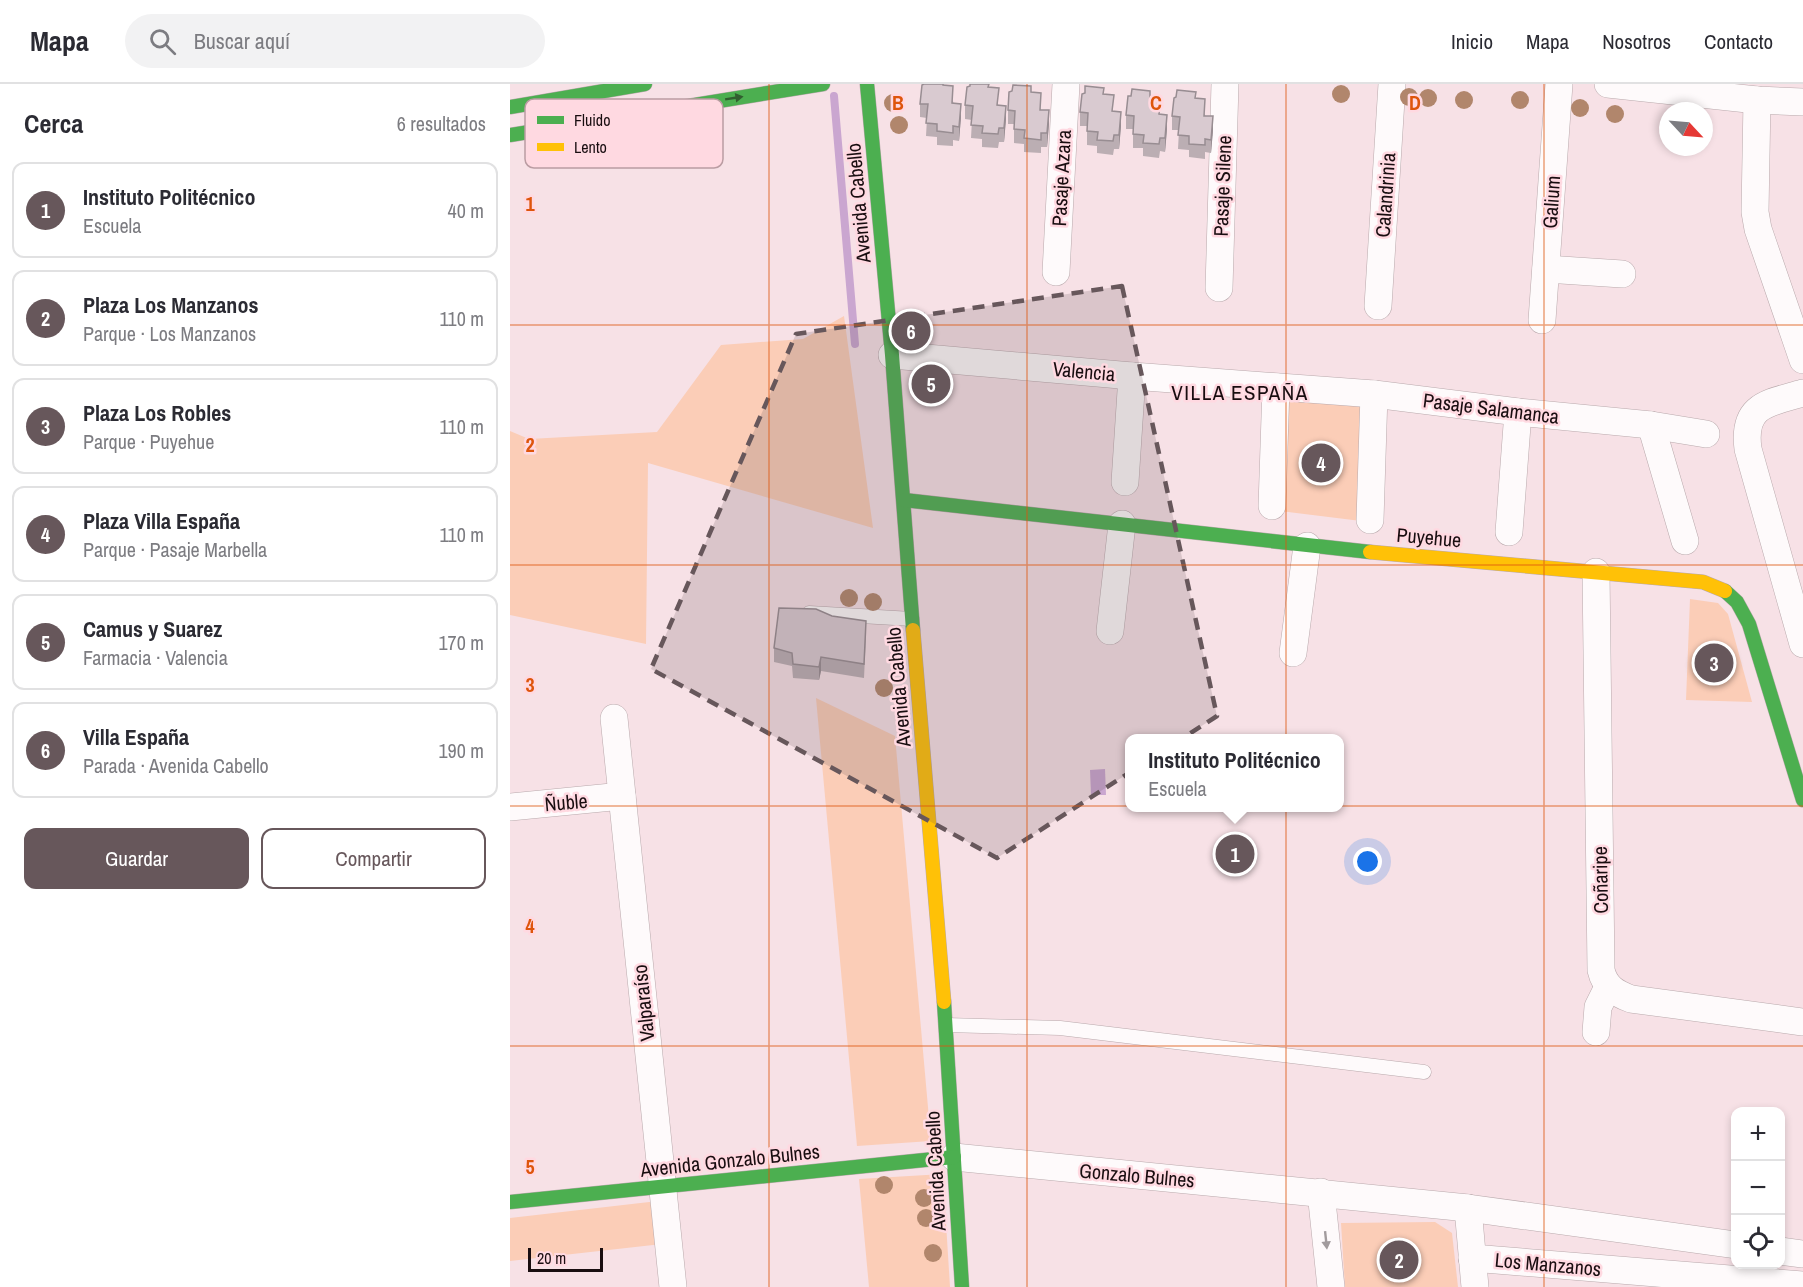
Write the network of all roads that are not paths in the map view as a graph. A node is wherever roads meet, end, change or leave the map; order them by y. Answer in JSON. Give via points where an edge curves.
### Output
{"nodes":[{"id":1,"x":645,"y":84,"type":"edge"},
{"id":2,"x":823,"y":84,"type":"edge"},
{"id":3,"x":867,"y":84,"type":"edge"},
{"id":4,"x":1066,"y":84,"type":"edge"},
{"id":5,"x":1225,"y":84,"type":"edge"},
{"id":6,"x":1392,"y":84,"type":"edge"},
{"id":7,"x":1559,"y":84,"type":"edge"},
{"id":8,"x":1608,"y":84,"type":"edge"},
{"id":9,"x":557,"y":99,"type":"edge"},
{"id":10,"x":723,"y":100,"type":"edge"},
{"id":11,"x":1757,"y":100,"type":"junction"},
{"id":12,"x":1803,"y":102,"type":"edge"},
{"id":13,"x":525,"y":104,"type":"edge"},
{"id":14,"x":510,"y":107,"type":"edge"},
{"id":15,"x":525,"y":133,"type":"edge"},
{"id":16,"x":510,"y":135,"type":"edge"},
{"id":17,"x":1546,"y":268,"type":"junction"},
{"id":18,"x":1056,"y":272,"type":"dead end"},
{"id":19,"x":1622,"y":274,"type":"dead end"},
{"id":20,"x":1220,"y":288,"type":"dead end"},
{"id":21,"x":1378,"y":306,"type":"dead end"},
{"id":22,"x":1542,"y":320,"type":"dead end"},
{"id":23,"x":892,"y":355,"type":"junction"},
{"id":24,"x":1803,"y":360,"type":"edge"},
{"id":25,"x":1132,"y":376,"type":"junction"},
{"id":26,"x":1276,"y":387,"type":"junction"},
{"id":27,"x":1803,"y":393,"type":"edge"},
{"id":28,"x":1374,"y":394,"type":"junction"},
{"id":29,"x":1518,"y":412,"type":"junction"},
{"id":30,"x":1651,"y":425,"type":"junction"},
{"id":31,"x":1706,"y":434,"type":"dead end"},
{"id":32,"x":1125,"y":482,"type":"dead end"},
{"id":33,"x":904,"y":500,"type":"junction"},
{"id":34,"x":1272,"y":506,"type":"dead end"},
{"id":35,"x":1370,"y":520,"type":"dead end"},
{"id":36,"x":1122,"y":524,"type":"junction"},
{"id":37,"x":1509,"y":532,"type":"dead end"},
{"id":38,"x":1685,"y":541,"type":"dead end"},
{"id":39,"x":1307,"y":546,"type":"junction"},
{"id":40,"x":1596,"y":572,"type":"junction"},
{"id":41,"x":1795,"y":591,"type":"edge"},
{"id":42,"x":800,"y":612,"type":"edge"},
{"id":43,"x":912,"y":619,"type":"junction"},
{"id":44,"x":1110,"y":631,"type":"dead end"},
{"id":45,"x":1803,"y":644,"type":"edge"},
{"id":46,"x":1293,"y":653,"type":"dead end"},
{"id":47,"x":614,"y":718,"type":"dead end"},
{"id":48,"x":622,"y":796,"type":"junction"},
{"id":49,"x":1803,"y":800,"type":"edge"},
{"id":50,"x":510,"y":807,"type":"edge"},
{"id":51,"x":1608,"y":987,"type":"junction"},
{"id":52,"x":1803,"y":1022,"type":"edge"},
{"id":53,"x":946,"y":1025,"type":"junction"},
{"id":54,"x":1596,"y":1032,"type":"dead end"},
{"id":55,"x":1424,"y":1072,"type":"dead end"},
{"id":56,"x":954,"y":1157,"type":"junction"},
{"id":57,"x":662,"y":1185,"type":"junction"},
{"id":58,"x":1321,"y":1192,"type":"junction"},
{"id":59,"x":510,"y":1202,"type":"edge"},
{"id":60,"x":1468,"y":1208,"type":"junction"},
{"id":61,"x":1731,"y":1244,"type":"edge"},
{"id":62,"x":1785,"y":1252,"type":"edge"},
{"id":63,"x":1803,"y":1254,"type":"edge"},
{"id":64,"x":1472,"y":1258,"type":"junction"},
{"id":65,"x":1803,"y":1285,"type":"edge"},
{"id":66,"x":673,"y":1287,"type":"edge"},
{"id":67,"x":962,"y":1287,"type":"edge"},
{"id":68,"x":1331,"y":1287,"type":"edge"},
{"id":69,"x":1475,"y":1287,"type":"edge"}],
"edges":[{"from":1,"to":9,"type":"street"},
{"from":10,"to":2,"type":"street","one_way":true},
{"from":3,"to":23,"type":"street","name":"Avenida Cabello"},
{"from":4,"to":18,"type":"street","name":"Pasaje Azara"},
{"from":5,"to":20,"type":"street","name":"Pasaje Silene"},
{"from":6,"to":21,"type":"street","name":"Calandrinia"},
{"from":7,"to":17,"type":"street","name":"Galium"},
{"from":8,"to":11,"type":"street"},
{"from":11,"to":12,"type":"street"},
{"from":11,"to":24,"type":"street","via":[[1758,229]]},
{"from":13,"to":14,"type":"street"},
{"from":16,"to":15,"type":"street","one_way":true},
{"from":17,"to":19,"type":"street"},
{"from":17,"to":22,"type":"street","name":"Galium"},
{"from":23,"to":25,"type":"street","name":"Valencia"},
{"from":23,"to":33,"type":"street","name":"Avenida Cabello"},
{"from":25,"to":26,"type":"street","name":"Valencia"},
{"from":25,"to":32,"type":"street"},
{"from":26,"to":28,"type":"street","name":"Pasaje Salamanca"},
{"from":26,"to":34,"type":"street"},
{"from":27,"to":41,"type":"street","via":[[1759,408],[1749,422],[1746,438]]},
{"from":28,"to":29,"type":"street","name":"Pasaje Salamanca"},
{"from":28,"to":35,"type":"street"},
{"from":29,"to":30,"type":"street","name":"Pasaje Salamanca"},
{"from":29,"to":37,"type":"street"},
{"from":30,"to":31,"type":"street","name":"Pasaje Salamanca"},
{"from":30,"to":38,"type":"street"},
{"from":33,"to":36,"type":"street","name":"Puyehue"},
{"from":33,"to":43,"type":"street","name":"Avenida Cabello"},
{"from":36,"to":39,"type":"street","name":"Puyehue"},
{"from":36,"to":44,"type":"street"},
{"from":39,"to":40,"type":"street","name":"Puyehue"},
{"from":39,"to":46,"type":"street"},
{"from":40,"to":49,"type":"street","name":"Puyehue","via":[[1703,582],[1735,598],[1749,624]]},
{"from":40,"to":51,"type":"street","name":"Coñaripe","via":[[1601,970]]},
{"from":41,"to":45,"type":"street"},
{"from":42,"to":43,"type":"lane"},
{"from":43,"to":53,"type":"street","name":"Avenida Cabello"},
{"from":47,"to":48,"type":"street","name":"Valparaíso"},
{"from":48,"to":50,"type":"street","name":"Ñuble"},
{"from":48,"to":57,"type":"street","name":"Valparaíso"},
{"from":51,"to":52,"type":"street","via":[[1631,999]]},
{"from":51,"to":54,"type":"street","via":[[1598,1007]]},
{"from":53,"to":55,"type":"lane","via":[[1060,1028]]},
{"from":53,"to":56,"type":"street","name":"Avenida Cabello"},
{"from":56,"to":57,"type":"street","name":"Avenida Gonzalo Bulnes"},
{"from":56,"to":58,"type":"street","name":"Gonzalo Bulnes"},
{"from":56,"to":67,"type":"street","name":"Avenida Cabello"},
{"from":57,"to":59,"type":"street","name":"Avenida Gonzalo Bulnes"},
{"from":57,"to":66,"type":"street","name":"Valparaíso"},
{"from":58,"to":60,"type":"street"},
{"from":58,"to":68,"type":"street","one_way":true},
{"from":60,"to":61,"type":"street"},
{"from":60,"to":64,"type":"street","name":"Los Manzanos"},
{"from":62,"to":63,"type":"street"},
{"from":64,"to":65,"type":"street","name":"Los Manzanos"},
{"from":64,"to":69,"type":"street","name":"Los Manzanos"}]}
